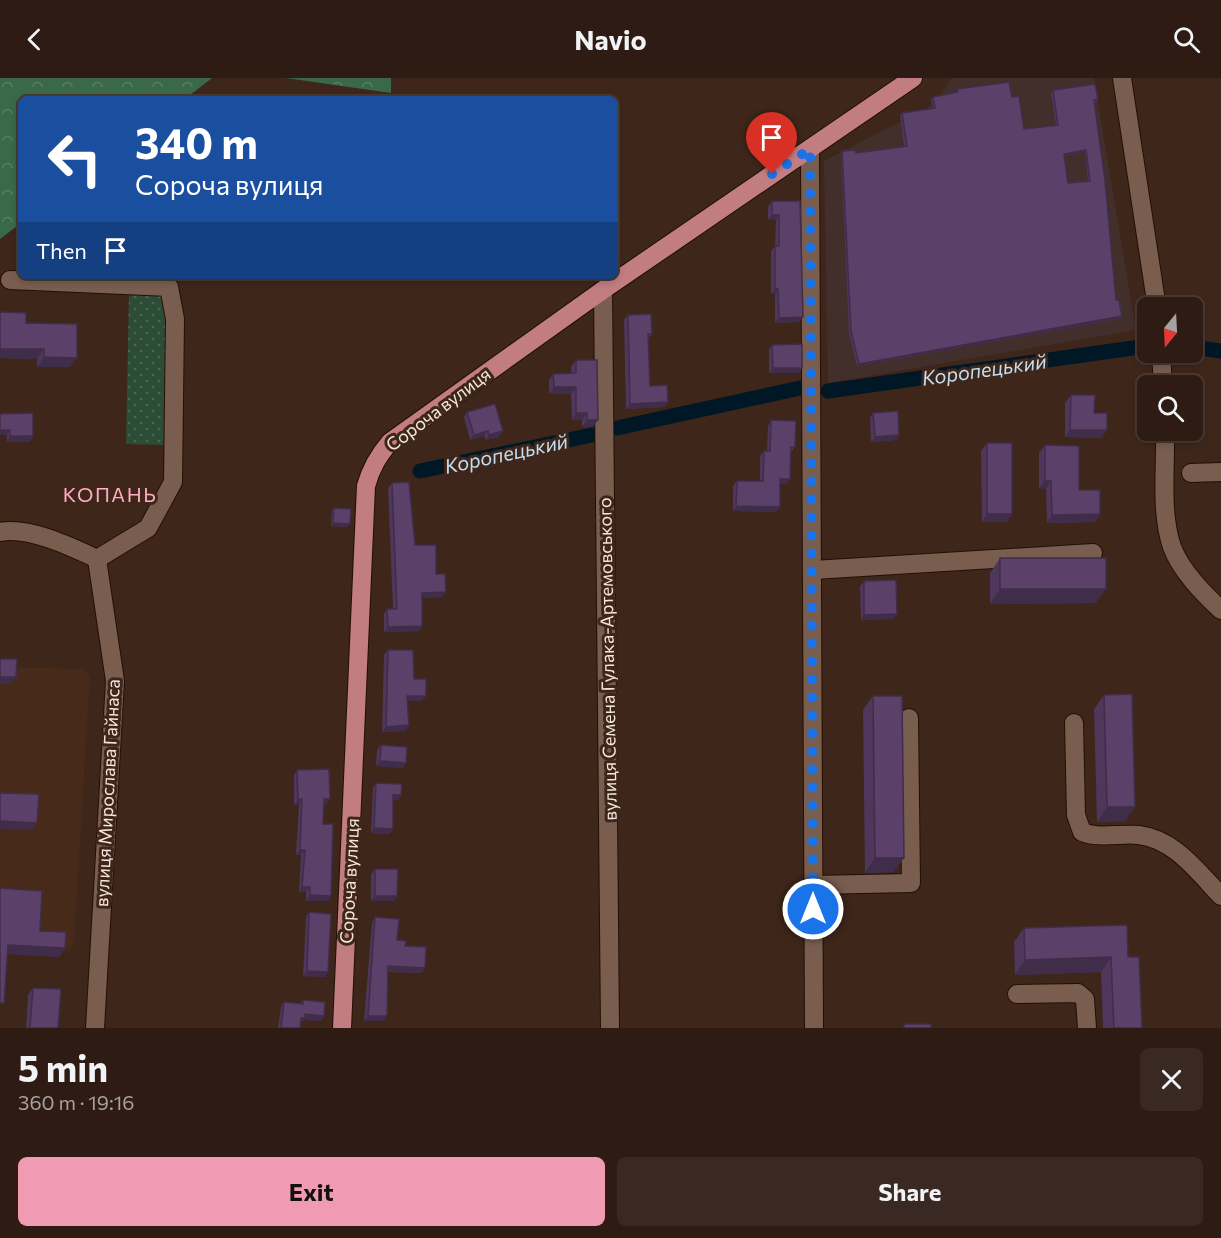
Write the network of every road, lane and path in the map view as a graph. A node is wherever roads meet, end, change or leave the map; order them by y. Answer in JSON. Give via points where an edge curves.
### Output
{"nodes":[{"id":1,"x":914,"y":78,"type":"edge"},
{"id":2,"x":1122,"y":78,"type":"edge"},
{"id":3,"x":810,"y":149,"type":"junction"},
{"id":4,"x":10,"y":280,"type":"dead end"},
{"id":5,"x":603,"y":290,"type":"junction"},
{"id":6,"x":1155,"y":297,"type":"edge"},
{"id":7,"x":1165,"y":441,"type":"edge"},
{"id":8,"x":1221,"y":472,"type":"edge"},
{"id":9,"x":1191,"y":473,"type":"dead end"},
{"id":10,"x":0,"y":532,"type":"edge"},
{"id":11,"x":1093,"y":553,"type":"dead end"},
{"id":12,"x":97,"y":559,"type":"junction"},
{"id":13,"x":813,"y":570,"type":"junction"},
{"id":14,"x":1221,"y":610,"type":"edge"},
{"id":15,"x":909,"y":718,"type":"dead end"},
{"id":16,"x":1074,"y":723,"type":"dead end"},
{"id":17,"x":813,"y":885,"type":"junction"},
{"id":18,"x":1221,"y":896,"type":"edge"},
{"id":19,"x":1017,"y":994,"type":"dead end"},
{"id":20,"x":95,"y":1028,"type":"edge"},
{"id":21,"x":342,"y":1028,"type":"edge"},
{"id":22,"x":610,"y":1028,"type":"edge"},
{"id":23,"x":814,"y":1028,"type":"edge"},
{"id":24,"x":1087,"y":1028,"type":"edge"}],
"edges":[{"from":1,"to":3,"type":"main road","name":"Сороча вулиця"},
{"from":2,"to":6,"type":"street"},
{"from":3,"to":5,"type":"main road","name":"Сороча вулиця"},
{"from":3,"to":13,"type":"street"},
{"from":4,"to":12,"type":"street","via":[[169,287],[175,320],[173,482],[148,528]]},
{"from":5,"to":21,"type":"main road","name":"Сороча вулиця","via":[[390,442],[370,469],[366,486]]},
{"from":5,"to":22,"type":"street","name":"вулиця Семена Гулака-Артемовського"},
{"from":7,"to":14,"type":"street","via":[[1167,521],[1173,550],[1191,579]]},
{"from":8,"to":9,"type":"street"},
{"from":10,"to":12,"type":"street","via":[[9,530],[60,542]]},
{"from":11,"to":13,"type":"street"},
{"from":12,"to":20,"type":"street","name":"вулиця Мирослава Гайнаса","via":[[115,681]]},
{"from":13,"to":17,"type":"street"},
{"from":15,"to":17,"type":"street","via":[[911,883]]},
{"from":16,"to":18,"type":"street","via":[[1076,815],[1082,832],[1152,838],[1186,858]]},
{"from":17,"to":23,"type":"street"},
{"from":19,"to":24,"type":"street","via":[[1078,993],[1085,999]]}]}
